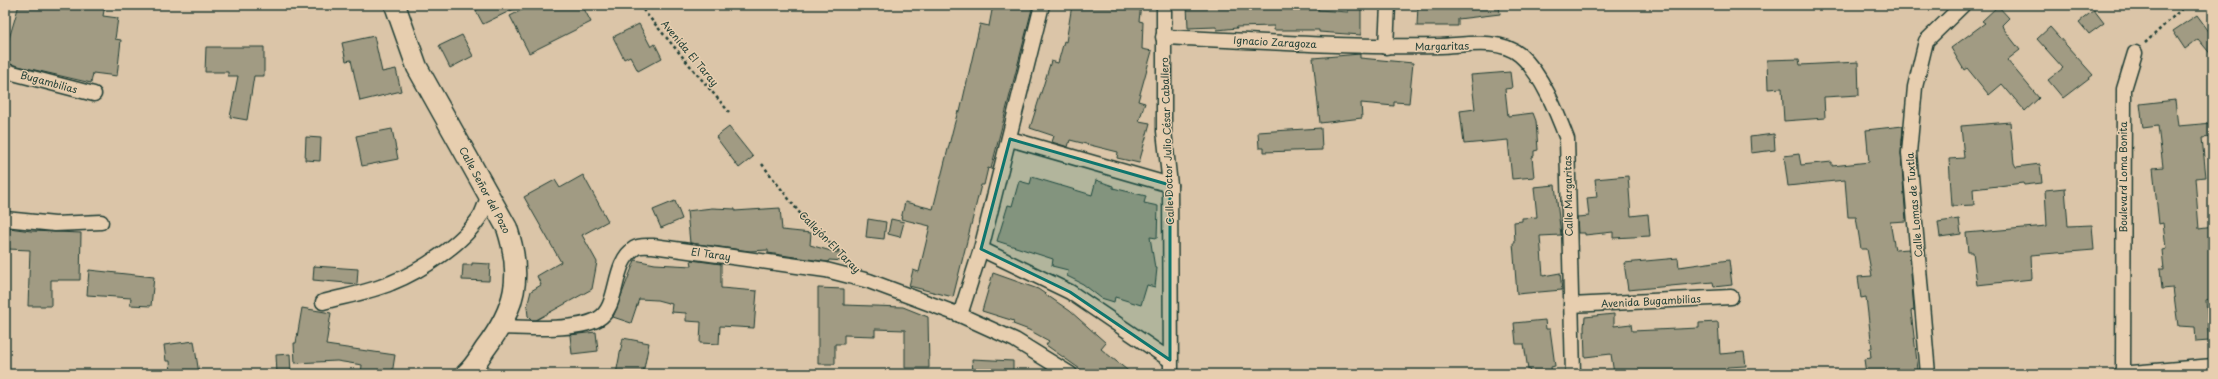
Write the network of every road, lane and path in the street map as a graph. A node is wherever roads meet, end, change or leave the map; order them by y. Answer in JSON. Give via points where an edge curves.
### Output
{"nodes":[{"id":1,"x":395,"y":5,"type":"edge"},
{"id":2,"x":639,"y":5,"type":"edge"},
{"id":3,"x":1042,"y":5,"type":"edge"},
{"id":4,"x":1164,"y":5,"type":"edge"},
{"id":5,"x":1388,"y":5,"type":"edge"},
{"id":6,"x":1963,"y":5,"type":"edge"},
{"id":7,"x":2186,"y":5,"type":"edge"},
{"id":8,"x":1163,"y":37,"type":"junction"},
{"id":9,"x":1497,"y":45,"type":"joint"},
{"id":10,"x":1386,"y":47,"type":"junction"},
{"id":11,"x":2135,"y":53,"type":"joint"},
{"id":12,"x":5,"y":71,"type":"edge"},
{"id":13,"x":94,"y":94,"type":"dead end"},
{"id":14,"x":729,"y":112,"type":"dead end"},
{"id":15,"x":1010,"y":139,"type":"junction"},
{"id":16,"x":762,"y":164,"type":"dead end"},
{"id":17,"x":1170,"y":185,"type":"junction"},
{"id":18,"x":489,"y":195,"type":"junction"},
{"id":19,"x":5,"y":219,"type":"edge"},
{"id":20,"x":101,"y":222,"type":"dead end"},
{"id":21,"x":981,"y":249,"type":"junction"},
{"id":22,"x":849,"y":261,"type":"dead end"},
{"id":23,"x":1731,"y":297,"type":"dead end"},
{"id":24,"x":323,"y":302,"type":"dead end"},
{"id":25,"x":1571,"y":304,"type":"junction"},
{"id":26,"x":960,"y":315,"type":"junction"},
{"id":27,"x":501,"y":328,"type":"junction"},
{"id":28,"x":2213,"y":366,"type":"edge"},
{"id":29,"x":1170,"y":367,"type":"edge"},
{"id":30,"x":473,"y":373,"type":"edge"},
{"id":31,"x":1070,"y":374,"type":"edge"},
{"id":32,"x":1573,"y":374,"type":"edge"},
{"id":33,"x":1928,"y":374,"type":"edge"},
{"id":34,"x":2120,"y":374,"type":"edge"},
{"id":35,"x":2123,"y":374,"type":"edge"}],
"edges":[{"from":1,"to":18,"type":"street","name":"Calle Señor del Pozo","via":[[417,67]]},
{"from":2,"to":14,"type":"path","name":"Avenida El Taray"},
{"from":3,"to":15,"type":"street"},
{"from":4,"to":8,"type":"street","name":"Calle Doctor Julio César Caballero"},
{"from":5,"to":10,"type":"street"},
{"from":6,"to":33,"type":"street","name":"Calle Lomas de Tuxtla","via":[[1926,41],[1913,102],[1909,153]]},
{"from":7,"to":11,"type":"path"},
{"from":8,"to":10,"type":"street","name":"Ignacio Zaragoza"},
{"from":8,"to":17,"type":"street","name":"Calle Doctor Julio César Caballero","via":[[1164,131]]},
{"from":9,"to":10,"type":"street","name":"Margaritas"},
{"from":9,"to":25,"type":"street","name":"Calle Margaritas","via":[[1520,55],[1538,79],[1555,107],[1567,139]]},
{"from":11,"to":35,"type":"street","name":"Boulevard Loma Bonita","via":[[2124,89]]},
{"from":12,"to":13,"type":"street","name":"Bugambilias"},
{"from":15,"to":17,"type":"street"},
{"from":15,"to":21,"type":"street"},
{"from":16,"to":22,"type":"path","name":"Callejón El Taray","via":[[805,220]]},
{"from":17,"to":29,"type":"street","name":"Calle Doctor Julio César Caballero"},
{"from":18,"to":24,"type":"street","via":[[471,229],[426,264],[391,283]]},
{"from":18,"to":27,"type":"street","name":"Calle Señor del Pozo","via":[[507,228],[515,251],[515,281],[511,302]]},
{"from":19,"to":20,"type":"street","via":[[55,224]]},
{"from":21,"to":26,"type":"street"},
{"from":21,"to":29,"type":"street","via":[[1070,292]]},
{"from":23,"to":25,"type":"street","name":"Avenida Bugambilias"},
{"from":25,"to":32,"type":"street","name":"Calle Margaritas"},
{"from":26,"to":27,"type":"street","name":"El Taray","via":[[870,280],[826,270],[653,246],[636,247],[624,258],[609,306],[598,320],[568,326]]},
{"from":26,"to":31,"type":"street","via":[[1015,340]]},
{"from":27,"to":30,"type":"street","name":"Calle Señor del Pozo"},
{"from":28,"to":35,"type":"street"},
{"from":34,"to":35,"type":"street"}]}
